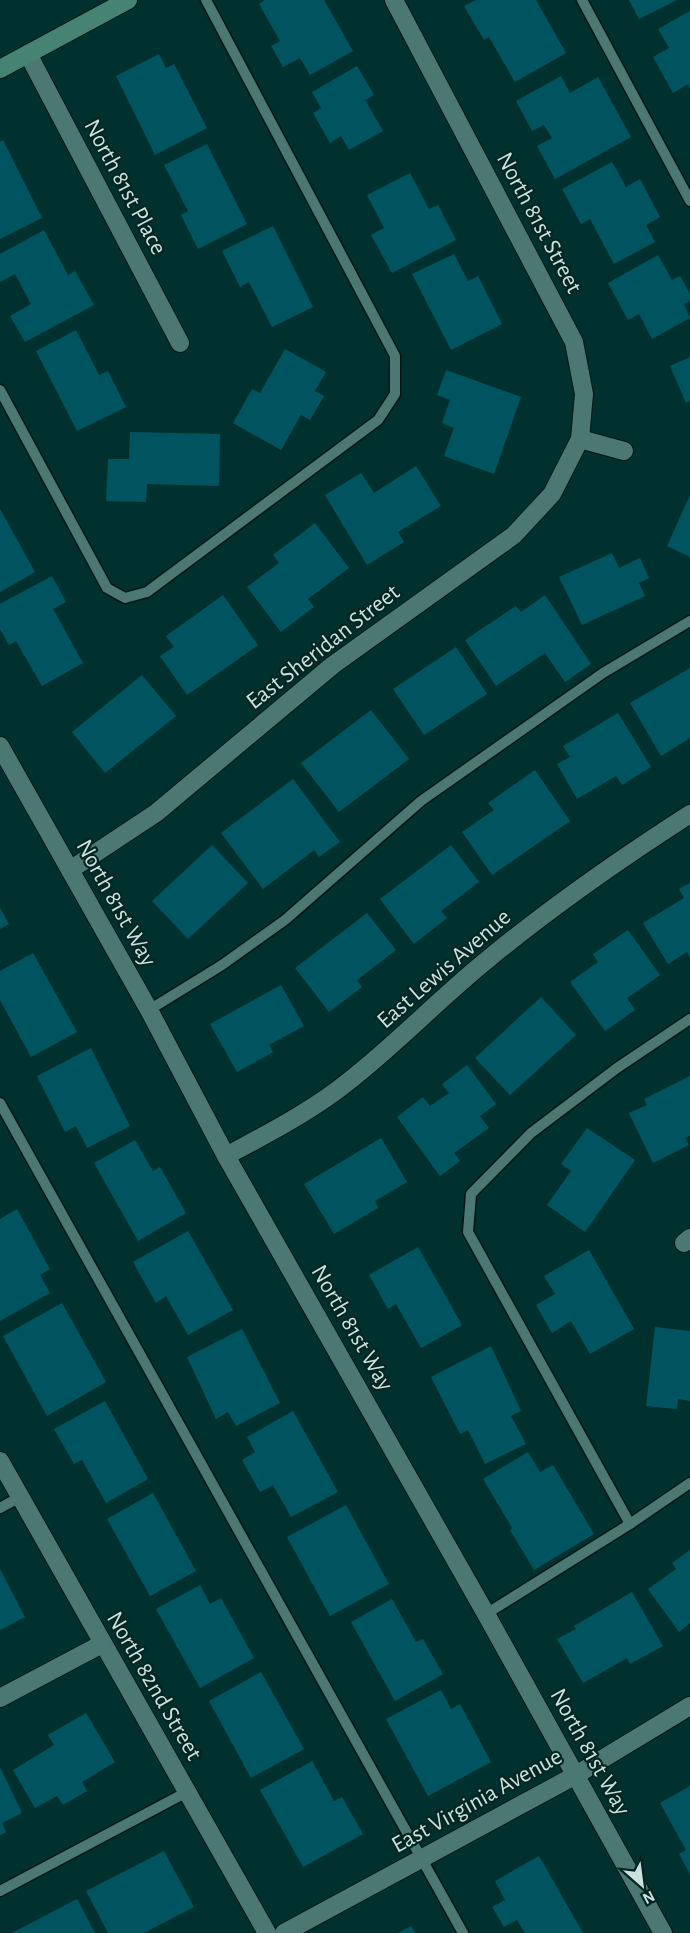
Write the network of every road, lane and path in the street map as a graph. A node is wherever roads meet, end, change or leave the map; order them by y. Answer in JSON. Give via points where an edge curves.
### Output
{"nodes":[{"id":1,"x":128,"y":0,"type":"edge"},
{"id":2,"x":206,"y":0,"type":"edge"},
{"id":3,"x":394,"y":0,"type":"edge"},
{"id":4,"x":582,"y":0,"type":"edge"},
{"id":5,"x":28,"y":54,"type":"junction"},
{"id":6,"x":0,"y":69,"type":"edge"},
{"id":7,"x":690,"y":201,"type":"edge"},
{"id":8,"x":180,"y":343,"type":"dead end"},
{"id":9,"x":0,"y":390,"type":"edge"},
{"id":10,"x":580,"y":439,"type":"junction"},
{"id":11,"x":624,"y":451,"type":"dead end"},
{"id":12,"x":690,"y":621,"type":"edge"},
{"id":13,"x":0,"y":746,"type":"edge"},
{"id":14,"x":690,"y":814,"type":"edge"},
{"id":15,"x":70,"y":870,"type":"junction"},
{"id":16,"x":149,"y":1010,"type":"junction"},
{"id":17,"x":690,"y":1019,"type":"edge"},
{"id":18,"x":0,"y":1103,"type":"edge"},
{"id":19,"x":226,"y":1156,"type":"junction"},
{"id":20,"x":0,"y":1461,"type":"edge"},
{"id":21,"x":690,"y":1483,"type":"edge"},
{"id":22,"x":20,"y":1497,"type":"junction"},
{"id":23,"x":0,"y":1508,"type":"edge"},
{"id":24,"x":630,"y":1524,"type":"junction"},
{"id":25,"x":486,"y":1614,"type":"junction"},
{"id":26,"x":102,"y":1644,"type":"junction"},
{"id":27,"x":0,"y":1698,"type":"edge"},
{"id":28,"x":690,"y":1706,"type":"edge"},
{"id":29,"x":576,"y":1775,"type":"junction"},
{"id":30,"x":187,"y":1792,"type":"junction"},
{"id":31,"x":422,"y":1859,"type":"junction"},
{"id":32,"x":0,"y":1891,"type":"edge"},
{"id":33,"x":267,"y":1933,"type":"edge"},
{"id":34,"x":284,"y":1933,"type":"edge"},
{"id":35,"x":464,"y":1933,"type":"edge"},
{"id":36,"x":663,"y":1933,"type":"edge"}],
"edges":[{"from":1,"to":5,"type":"street"},
{"from":2,"to":9,"type":"lane","via":[[395,356],[395,394],[378,420],[147,592],[125,598],[107,588]]},
{"from":3,"to":10,"type":"street","name":"North 81st Street","via":[[574,342],[584,394]]},
{"from":4,"to":7,"type":"lane"},
{"from":5,"to":6,"type":"street"},
{"from":5,"to":8,"type":"street","name":"North 81st Place"},
{"from":10,"to":11,"type":"street"},
{"from":10,"to":15,"type":"street","name":"East Sheridan Street","via":[[552,494],[514,535],[333,665],[156,813]]},
{"from":12,"to":16,"type":"lane","via":[[603,673],[421,801],[285,920]]},
{"from":13,"to":15,"type":"street","name":"North 81st Way"},
{"from":14,"to":19,"type":"street","name":"East Lewis Avenue","via":[[529,926],[334,1092]]},
{"from":15,"to":16,"type":"street","name":"North 81st Way"},
{"from":16,"to":19,"type":"street","name":"North 81st Way"},
{"from":17,"to":24,"type":"lane","via":[[531,1133],[471,1194],[468,1213],[468,1232]]},
{"from":18,"to":31,"type":"lane"},
{"from":19,"to":25,"type":"street","name":"North 81st Way"},
{"from":20,"to":22,"type":"street","name":"North 82nd Street"},
{"from":21,"to":24,"type":"lane"},
{"from":22,"to":23,"type":"lane"},
{"from":22,"to":26,"type":"street","name":"North 82nd Street"},
{"from":24,"to":25,"type":"lane"},
{"from":25,"to":29,"type":"street","name":"North 81st Way"},
{"from":26,"to":27,"type":"street"},
{"from":26,"to":30,"type":"street","name":"North 82nd Street"},
{"from":28,"to":29,"type":"street","name":"East Virginia Avenue"},
{"from":29,"to":31,"type":"street","name":"East Virginia Avenue"},
{"from":29,"to":36,"type":"street","name":"North 81st Way"},
{"from":30,"to":32,"type":"lane"},
{"from":30,"to":33,"type":"street","name":"North 82nd Street"},
{"from":31,"to":34,"type":"street","name":"East Virginia Avenue"},
{"from":31,"to":35,"type":"lane"}]}
